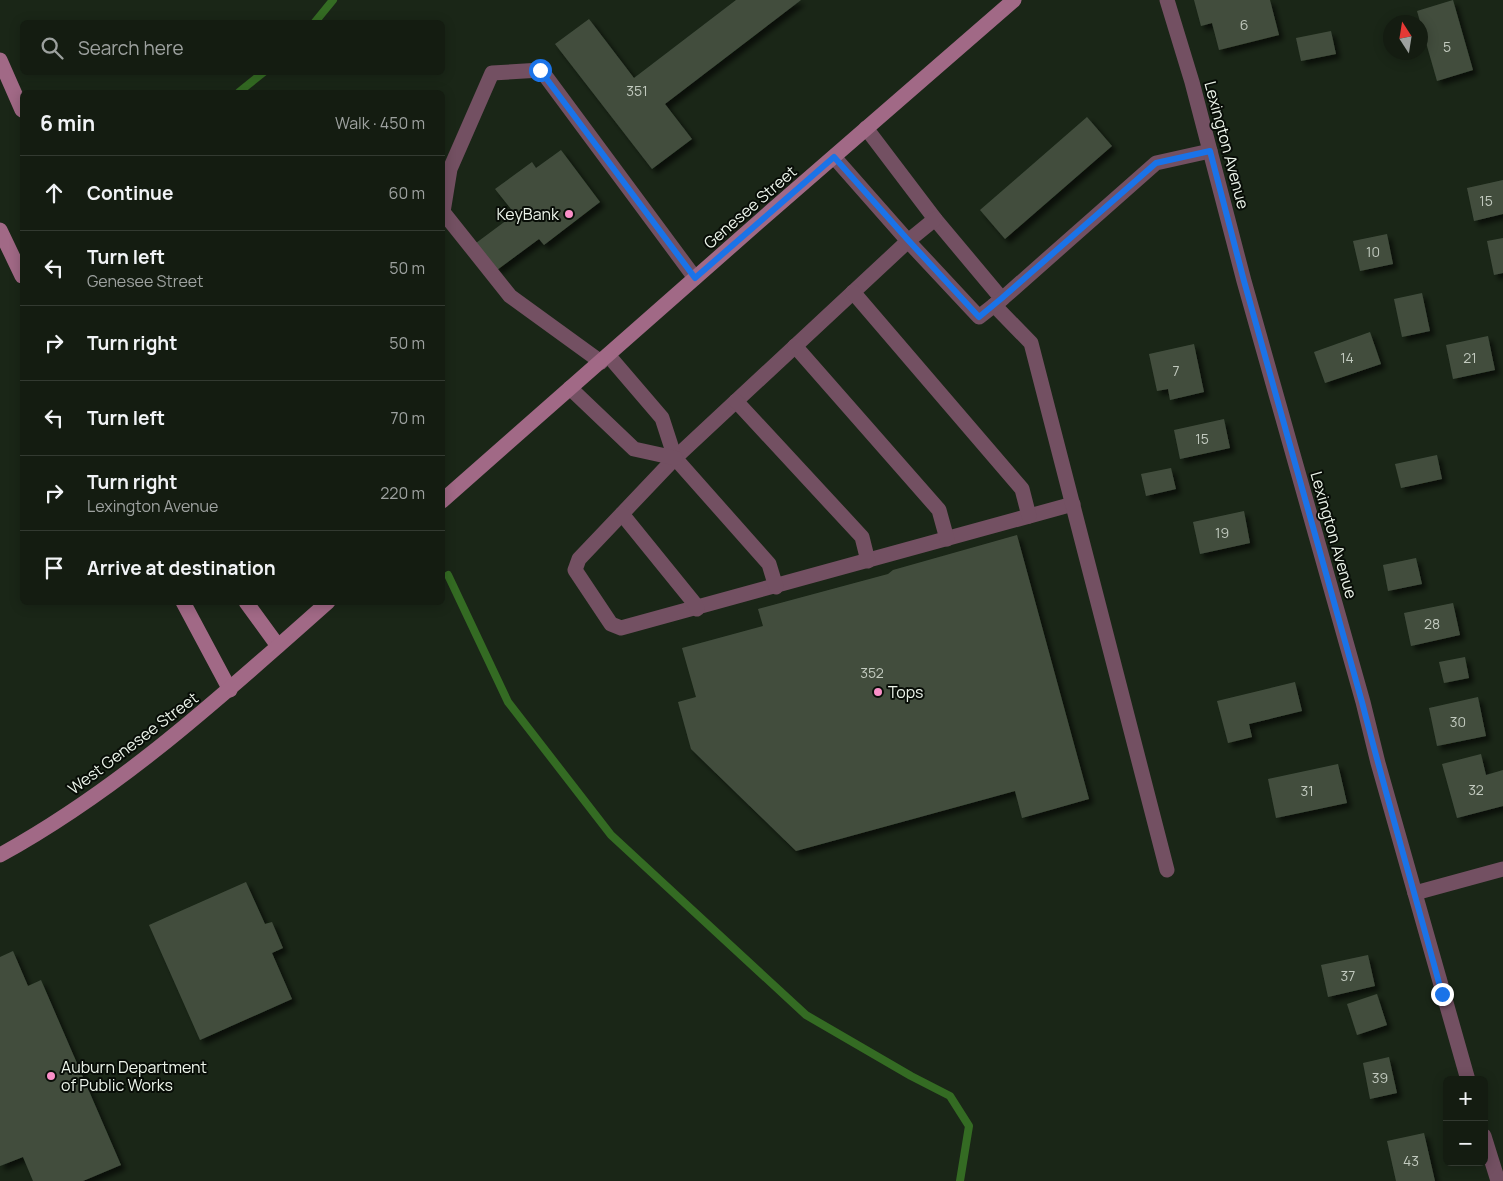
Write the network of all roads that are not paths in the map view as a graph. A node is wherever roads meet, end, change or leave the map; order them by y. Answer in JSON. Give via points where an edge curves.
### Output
{"nodes":[{"id":1,"x":1014,"y":0,"type":"edge"},
{"id":2,"x":1167,"y":0,"type":"edge"},
{"id":3,"x":0,"y":60,"type":"edge"},
{"id":4,"x":20,"y":105,"type":"edge"},
{"id":5,"x":866,"y":128,"type":"junction"},
{"id":6,"x":1210,"y":151,"type":"junction"},
{"id":7,"x":834,"y":157,"type":"junction"},
{"id":8,"x":445,"y":196,"type":"edge"},
{"id":9,"x":445,"y":216,"type":"edge"},
{"id":10,"x":935,"y":219,"type":"junction"},
{"id":11,"x":0,"y":230,"type":"edge"},
{"id":12,"x":908,"y":240,"type":"junction"},
{"id":13,"x":20,"y":272,"type":"edge"},
{"id":14,"x":695,"y":278,"type":"junction"},
{"id":15,"x":853,"y":292,"type":"junction"},
{"id":16,"x":998,"y":302,"type":"junction"},
{"id":17,"x":795,"y":346,"type":"junction"},
{"id":18,"x":604,"y":358,"type":"junction"},
{"id":19,"x":570,"y":388,"type":"junction"},
{"id":20,"x":736,"y":401,"type":"junction"},
{"id":21,"x":675,"y":458,"type":"junction"},
{"id":22,"x":445,"y":498,"type":"edge"},
{"id":23,"x":1073,"y":504,"type":"junction"},
{"id":24,"x":622,"y":514,"type":"junction"},
{"id":25,"x":1029,"y":516,"type":"junction"},
{"id":26,"x":946,"y":539,"type":"junction"},
{"id":27,"x":868,"y":561,"type":"junction"},
{"id":28,"x":776,"y":587,"type":"junction"},
{"id":29,"x":185,"y":605,"type":"edge"},
{"id":30,"x":248,"y":605,"type":"edge"},
{"id":31,"x":325,"y":605,"type":"edge"},
{"id":32,"x":697,"y":608,"type":"junction"},
{"id":33,"x":278,"y":646,"type":"junction"},
{"id":34,"x":230,"y":690,"type":"junction"},
{"id":35,"x":0,"y":855,"type":"edge"},
{"id":36,"x":1503,"y":869,"type":"edge"},
{"id":37,"x":1167,"y":870,"type":"dead end"},
{"id":38,"x":1415,"y":894,"type":"junction"},
{"id":39,"x":1467,"y":1076,"type":"edge"},
{"id":40,"x":1488,"y":1149,"type":"edge"},
{"id":41,"x":1498,"y":1181,"type":"edge"}],
"edges":[{"from":1,"to":5,"type":"main road","name":"Genesee Street"},
{"from":2,"to":6,"type":"street","name":"Lexington Avenue"},
{"from":3,"to":4,"type":"main road"},
{"from":5,"to":7,"type":"main road","name":"Genesee Street"},
{"from":5,"to":10,"type":"street"},
{"from":6,"to":16,"type":"street","via":[[1156,163]]},
{"from":6,"to":38,"type":"street","name":"Lexington Avenue"},
{"from":7,"to":12,"type":"street"},
{"from":7,"to":14,"type":"main road","name":"Genesee Street"},
{"from":8,"to":14,"type":"street","via":[[450,169],[492,73],[540,70]]},
{"from":9,"to":18,"type":"street","via":[[510,296]]},
{"from":10,"to":12,"type":"street"},
{"from":10,"to":16,"type":"street"},
{"from":11,"to":13,"type":"main road"},
{"from":12,"to":15,"type":"street"},
{"from":12,"to":16,"type":"street","via":[[979,317]]},
{"from":14,"to":18,"type":"main road","name":"Genesee Street"},
{"from":15,"to":17,"type":"street"},
{"from":15,"to":25,"type":"street","via":[[1022,489]]},
{"from":16,"to":23,"type":"street","via":[[1031,343]]},
{"from":17,"to":20,"type":"street"},
{"from":17,"to":26,"type":"street","via":[[939,510]]},
{"from":18,"to":19,"type":"main road","name":"Genesee Street"},
{"from":18,"to":21,"type":"street","via":[[662,418]]},
{"from":19,"to":21,"type":"street","via":[[634,449]]},
{"from":19,"to":22,"type":"main road","name":"Genesee Street"},
{"from":20,"to":21,"type":"street"},
{"from":20,"to":27,"type":"street","via":[[862,537]]},
{"from":21,"to":24,"type":"street"},
{"from":21,"to":28,"type":"street","via":[[769,564]]},
{"from":23,"to":25,"type":"street"},
{"from":23,"to":37,"type":"street"},
{"from":24,"to":32,"type":"street"},
{"from":24,"to":32,"type":"street","via":[[580,559],[576,570],[612,624],[621,628]]},
{"from":25,"to":26,"type":"street"},
{"from":26,"to":27,"type":"street"},
{"from":27,"to":28,"type":"street"},
{"from":28,"to":32,"type":"street"},
{"from":29,"to":34,"type":"main road"},
{"from":30,"to":33,"type":"main road"},
{"from":31,"to":33,"type":"main road"},
{"from":33,"to":34,"type":"main road","name":"West Genesee Street"},
{"from":34,"to":35,"type":"main road","name":"West Genesee Street","via":[[150,755],[77,807]]},
{"from":36,"to":38,"type":"street"},
{"from":38,"to":39,"type":"street","name":"Lexington Avenue"},
{"from":40,"to":41,"type":"street"}]}
